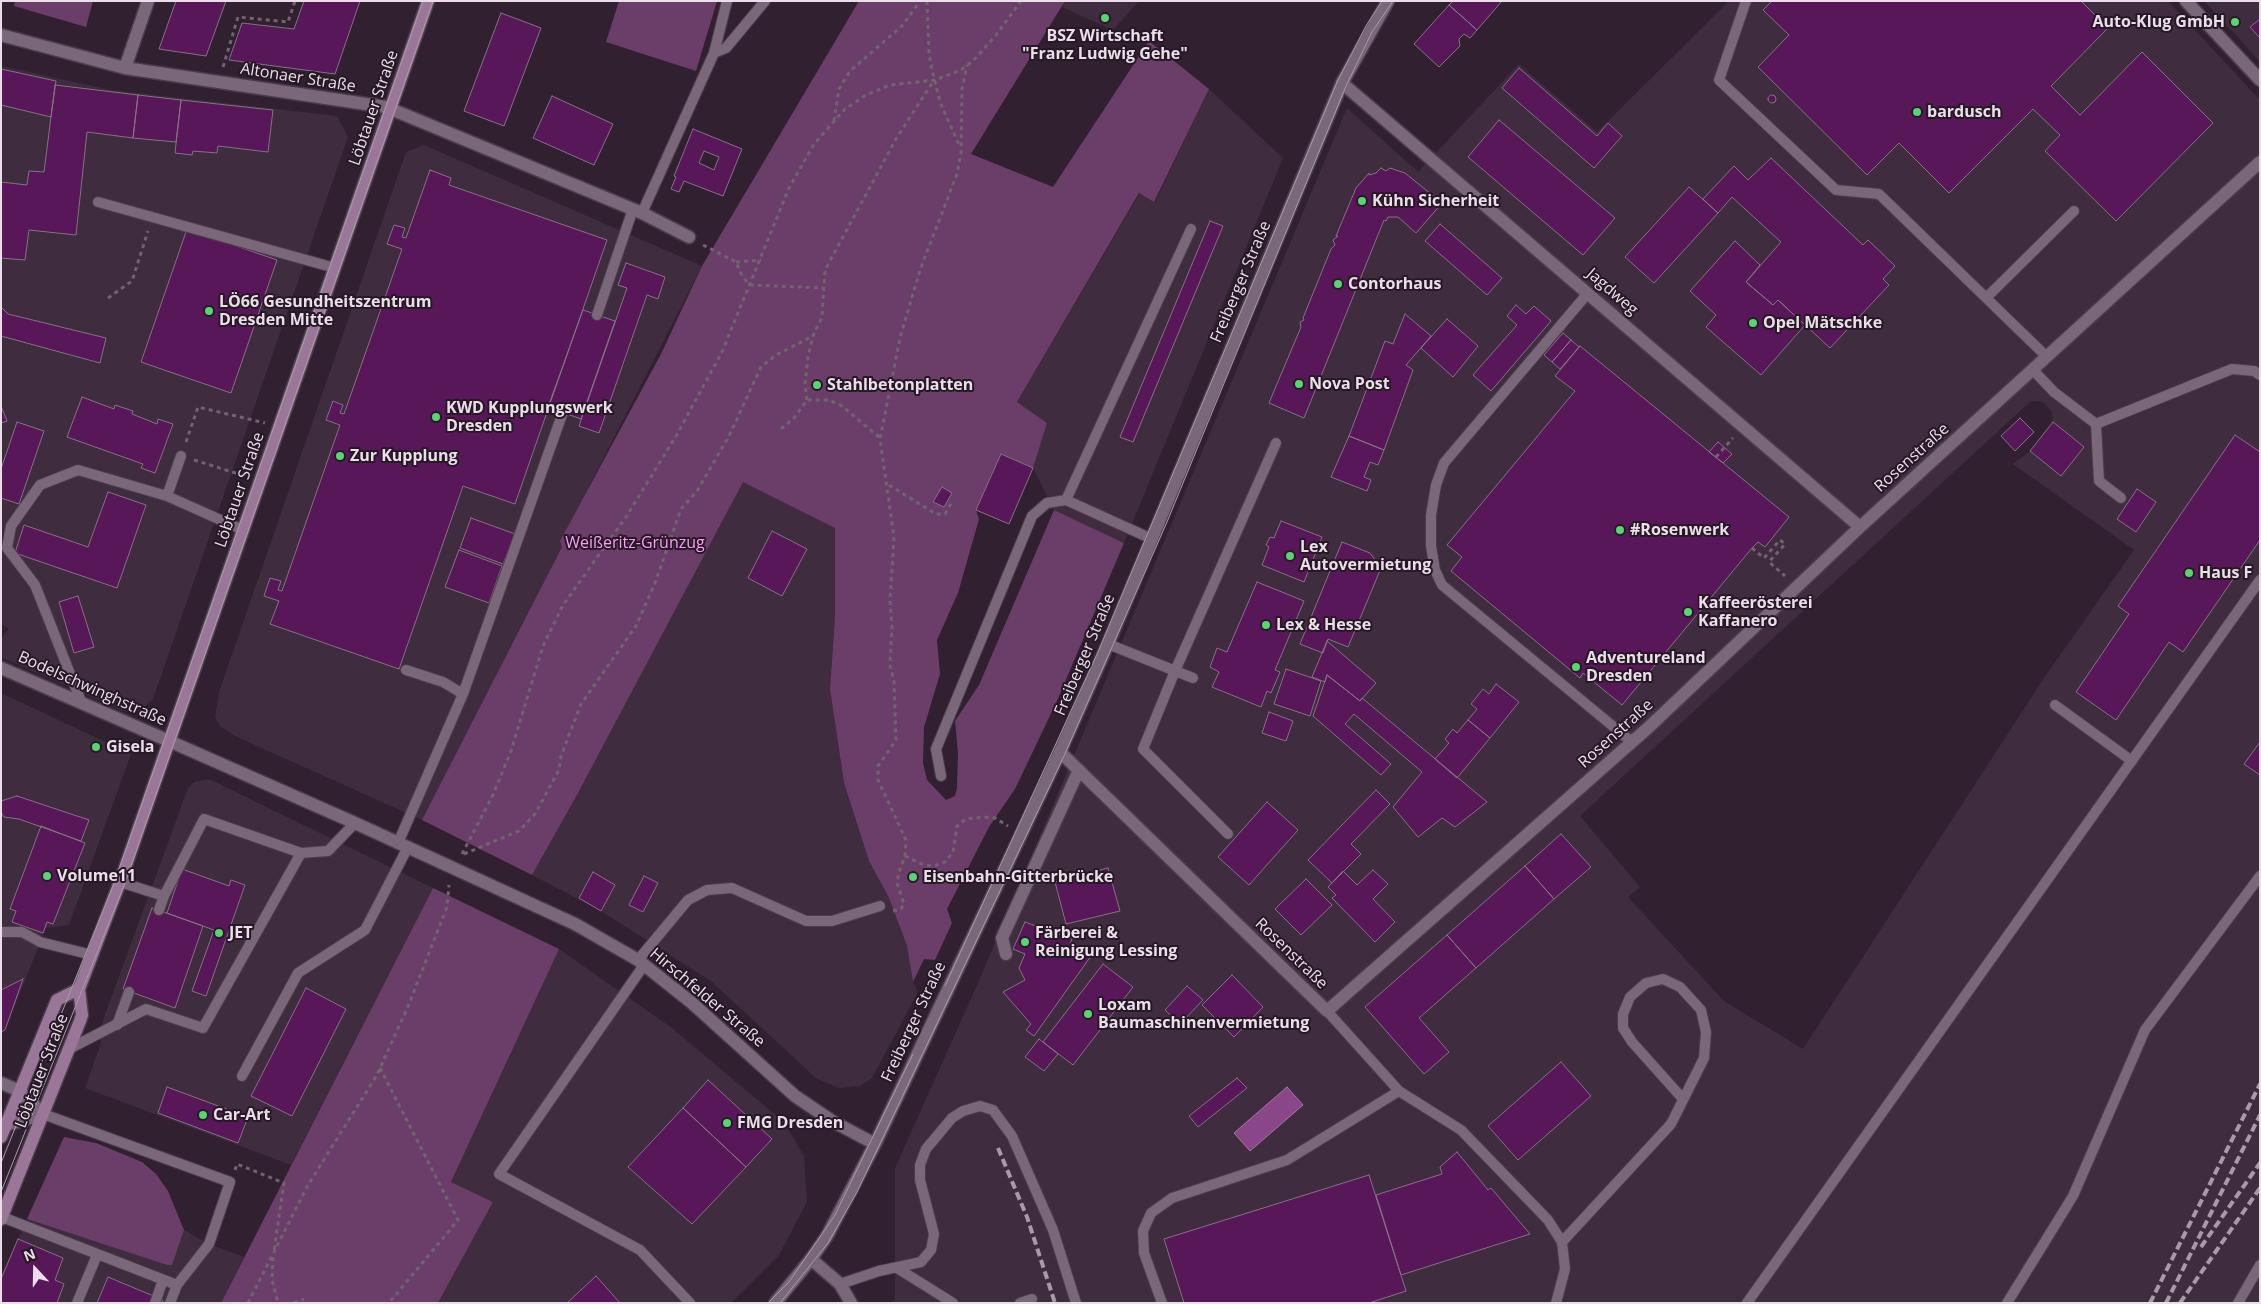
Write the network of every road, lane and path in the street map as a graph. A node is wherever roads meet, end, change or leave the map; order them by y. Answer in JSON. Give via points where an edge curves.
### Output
{"nodes":[{"id":1,"x":148,"y":1,"type":"edge"},
{"id":2,"x":295,"y":1,"type":"edge"},
{"id":3,"x":428,"y":1,"type":"edge"},
{"id":4,"x":727,"y":1,"type":"edge"},
{"id":5,"x":765,"y":1,"type":"edge"},
{"id":6,"x":920,"y":1,"type":"edge"},
{"id":7,"x":927,"y":1,"type":"edge"},
{"id":8,"x":1021,"y":1,"type":"edge"},
{"id":9,"x":1388,"y":1,"type":"edge"},
{"id":10,"x":1746,"y":1,"type":"edge"},
{"id":11,"x":2186,"y":1,"type":"edge"},
{"id":12,"x":1,"y":35,"type":"edge"},
{"id":13,"x":714,"y":53,"type":"junction"},
{"id":14,"x":968,"y":65,"type":"junction"},
{"id":15,"x":125,"y":68,"type":"junction"},
{"id":16,"x":935,"y":80,"type":"junction"},
{"id":17,"x":2260,"y":80,"type":"edge"},
{"id":18,"x":219,"y":82,"type":"junction"},
{"id":19,"x":1342,"y":82,"type":"junction"},
{"id":20,"x":390,"y":109,"type":"junction"},
{"id":21,"x":834,"y":122,"type":"junction"},
{"id":22,"x":961,"y":152,"type":"junction"},
{"id":23,"x":2260,"y":162,"type":"edge"},
{"id":24,"x":98,"y":202,"type":"dead end"},
{"id":25,"x":638,"y":211,"type":"junction"},
{"id":26,"x":2074,"y":211,"type":"dead end"},
{"id":27,"x":153,"y":216,"type":"junction"},
{"id":28,"x":1191,"y":229,"type":"dead end"},
{"id":29,"x":689,"y":237,"type":"joint"},
{"id":30,"x":760,"y":260,"type":"junction"},
{"id":31,"x":736,"y":262,"type":"junction"},
{"id":32,"x":335,"y":268,"type":"junction"},
{"id":33,"x":751,"y":285,"type":"junction"},
{"id":34,"x":822,"y":288,"type":"junction"},
{"id":35,"x":1588,"y":293,"type":"junction"},
{"id":36,"x":1987,"y":297,"type":"junction"},
{"id":37,"x":108,"y":298,"type":"dead end"},
{"id":38,"x":597,"y":314,"type":"dead end"},
{"id":39,"x":813,"y":336,"type":"junction"},
{"id":40,"x":2046,"y":357,"type":"junction"},
{"id":41,"x":2032,"y":370,"type":"junction"},
{"id":42,"x":2260,"y":374,"type":"edge"},
{"id":43,"x":808,"y":400,"type":"junction"},
{"id":44,"x":563,"y":412,"type":"dead end"},
{"id":45,"x":2096,"y":424,"type":"junction"},
{"id":46,"x":280,"y":426,"type":"junction"},
{"id":47,"x":781,"y":429,"type":"dead end"},
{"id":48,"x":880,"y":439,"type":"junction"},
{"id":49,"x":1276,"y":444,"type":"dead end"},
{"id":50,"x":1725,"y":448,"type":"dead end"},
{"id":51,"x":181,"y":456,"type":"junction"},
{"id":52,"x":1716,"y":457,"type":"dead end"},
{"id":53,"x":260,"y":481,"type":"junction"},
{"id":54,"x":888,"y":484,"type":"junction"},
{"id":55,"x":167,"y":496,"type":"junction"},
{"id":56,"x":2121,"y":498,"type":"dead end"},
{"id":57,"x":953,"y":500,"type":"dead end"},
{"id":58,"x":1066,"y":500,"type":"junction"},
{"id":59,"x":1860,"y":527,"type":"junction"},
{"id":60,"x":243,"y":530,"type":"junction"},
{"id":61,"x":1152,"y":539,"type":"junction"},
{"id":62,"x":1752,"y":548,"type":"dead end"},
{"id":63,"x":1769,"y":562,"type":"dead end"},
{"id":64,"x":2260,"y":580,"type":"edge"},
{"id":65,"x":1108,"y":644,"type":"junction"},
{"id":66,"x":1,"y":668,"type":"edge"},
{"id":67,"x":406,"y":670,"type":"dead end"},
{"id":68,"x":1175,"y":671,"type":"junction"},
{"id":69,"x":1193,"y":678,"type":"dead end"},
{"id":70,"x":463,"y":694,"type":"junction"},
{"id":71,"x":82,"y":704,"type":"junction"},
{"id":72,"x":2055,"y":705,"type":"dead end"},
{"id":73,"x":169,"y":741,"type":"junction"},
{"id":74,"x":1632,"y":742,"type":"junction"},
{"id":75,"x":1060,"y":752,"type":"junction"},
{"id":76,"x":2132,"y":761,"type":"junction"},
{"id":77,"x":1079,"y":770,"type":"junction"},
{"id":78,"x":941,"y":776,"type":"dead end"},
{"id":79,"x":355,"y":823,"type":"junction"},
{"id":80,"x":1021,"y":834,"type":"junction"},
{"id":81,"x":1228,"y":834,"type":"dead end"},
{"id":82,"x":403,"y":845,"type":"junction"},
{"id":83,"x":300,"y":853,"type":"junction"},
{"id":84,"x":461,"y":855,"type":"junction"},
{"id":85,"x":905,"y":856,"type":"junction"},
{"id":86,"x":454,"y":869,"type":"junction"},
{"id":87,"x":2260,"y":876,"type":"edge"},
{"id":88,"x":120,"y":882,"type":"junction"},
{"id":89,"x":164,"y":896,"type":"junction"},
{"id":90,"x":880,"y":906,"type":"dead end"},
{"id":91,"x":902,"y":909,"type":"dead end"},
{"id":92,"x":159,"y":910,"type":"dead end"},
{"id":93,"x":1,"y":932,"type":"edge"},
{"id":94,"x":1006,"y":954,"type":"dead end"},
{"id":95,"x":92,"y":955,"type":"junction"},
{"id":96,"x":641,"y":963,"type":"junction"},
{"id":97,"x":78,"y":988,"type":"junction"},
{"id":98,"x":129,"y":992,"type":"dead end"},
{"id":99,"x":1327,"y":1011,"type":"junction"},
{"id":100,"x":117,"y":1025,"type":"junction"},
{"id":101,"x":70,"y":1050,"type":"junction"},
{"id":102,"x":380,"y":1068,"type":"junction"},
{"id":103,"x":242,"y":1076,"type":"dead end"},
{"id":104,"x":1,"y":1083,"type":"edge"},
{"id":105,"x":20,"y":1091,"type":"junction"},
{"id":106,"x":1399,"y":1091,"type":"junction"},
{"id":107,"x":1683,"y":1099,"type":"junction"},
{"id":108,"x":43,"y":1114,"type":"junction"},
{"id":109,"x":3,"y":1129,"type":"edge"},
{"id":110,"x":875,"y":1144,"type":"junction"},
{"id":111,"x":230,"y":1182,"type":"junction"},
{"id":112,"x":2,"y":1218,"type":"edge"},
{"id":113,"x":1562,"y":1242,"type":"junction"},
{"id":114,"x":97,"y":1255,"type":"junction"},
{"id":115,"x":273,"y":1256,"type":"junction"},
{"id":116,"x":811,"y":1259,"type":"junction"},
{"id":117,"x":2260,"y":1265,"type":"edge"},
{"id":118,"x":897,"y":1268,"type":"junction"},
{"id":119,"x":163,"y":1280,"type":"junction"},
{"id":120,"x":840,"y":1284,"type":"junction"},
{"id":121,"x":176,"y":1285,"type":"junction"},
{"id":122,"x":304,"y":1299,"type":"dead end"},
{"id":123,"x":1032,"y":1299,"type":"dead end"},
{"id":124,"x":77,"y":1303,"type":"edge"},
{"id":125,"x":155,"y":1303,"type":"edge"},
{"id":126,"x":170,"y":1303,"type":"edge"},
{"id":127,"x":248,"y":1303,"type":"edge"},
{"id":128,"x":278,"y":1303,"type":"edge"},
{"id":129,"x":294,"y":1303,"type":"edge"},
{"id":130,"x":389,"y":1303,"type":"edge"},
{"id":131,"x":690,"y":1303,"type":"edge"},
{"id":132,"x":775,"y":1303,"type":"edge"},
{"id":133,"x":851,"y":1303,"type":"edge"},
{"id":134,"x":953,"y":1303,"type":"edge"},
{"id":135,"x":1020,"y":1303,"type":"edge"},
{"id":136,"x":1076,"y":1303,"type":"edge"},
{"id":137,"x":1162,"y":1303,"type":"edge"},
{"id":138,"x":1556,"y":1303,"type":"edge"},
{"id":139,"x":1747,"y":1303,"type":"edge"},
{"id":140,"x":2007,"y":1303,"type":"edge"},
{"id":141,"x":2238,"y":1303,"type":"edge"}],
"edges":[{"from":1,"to":15,"type":"street"},
{"from":2,"to":18,"type":"path","via":[[288,22],[238,17]]},
{"from":3,"to":20,"type":"main road","name":"Löbtauer Straße"},
{"from":4,"to":13,"type":"lane"},
{"from":5,"to":13,"type":"lane","via":[[726,48]]},
{"from":6,"to":21,"type":"path","via":[[902,26],[850,71],[839,89]]},
{"from":7,"to":16,"type":"path","via":[[929,52]]},
{"from":8,"to":14,"type":"path"},
{"from":9,"to":19,"type":"street","name":"Freiberger Straße"},
{"from":10,"to":36,"type":"lane","via":[[1719,80],[1836,190],[1879,194]]},
{"from":11,"to":17,"type":"street"},
{"from":12,"to":15,"type":"street","name":"Altonaer Straße"},
{"from":13,"to":25,"type":"lane"},
{"from":14,"to":16,"type":"path"},
{"from":14,"to":22,"type":"path","via":[[962,89]]},
{"from":15,"to":18,"type":"street","name":"Altonaer Straße"},
{"from":16,"to":21,"type":"path","via":[[890,85],[866,94],[845,109]]},
{"from":16,"to":22,"type":"path","via":[[940,102],[957,136]]},
{"from":16,"to":34,"type":"path","via":[[896,138],[825,270]]},
{"from":18,"to":20,"type":"street","name":"Altonaer Straße"},
{"from":19,"to":35,"type":"street","name":"Jagdweg"},
{"from":19,"to":61,"type":"street","name":"Freiberger Straße"},
{"from":20,"to":25,"type":"street","name":"Altonaer Straße"},
{"from":20,"to":32,"type":"main road","name":"Löbtauer Straße"},
{"from":21,"to":30,"type":"path","via":[[814,144],[789,188]]},
{"from":22,"to":48,"type":"path","via":[[957,174],[920,270],[900,338]]},
{"from":23,"to":40,"type":"street","name":"Rosenstraße"},
{"from":24,"to":27,"type":"lane"},
{"from":25,"to":29,"type":"street","name":"Altonaer Straße"},
{"from":25,"to":38,"type":"lane"},
{"from":26,"to":36,"type":"lane"},
{"from":27,"to":32,"type":"lane"},
{"from":27,"to":37,"type":"path","via":[[132,281]]},
{"from":28,"to":58,"type":"lane"},
{"from":29,"to":31,"type":"path"},
{"from":30,"to":31,"type":"path"},
{"from":30,"to":33,"type":"path"},
{"from":31,"to":33,"type":"path","via":[[743,278]]},
{"from":32,"to":46,"type":"main road","name":"Löbtauer Straße"},
{"from":33,"to":34,"type":"path"},
{"from":33,"to":84,"type":"path","via":[[722,352],[676,436],[626,517],[563,605],[543,646],[511,751],[493,795]]},
{"from":34,"to":39,"type":"path","via":[[822,317]]},
{"from":35,"to":59,"type":"street","name":"Jagdweg"},
{"from":35,"to":74,"type":"lane","via":[[1444,463],[1431,515],[1431,546],[1435,570],[1442,586]]},
{"from":36,"to":40,"type":"lane"},
{"from":39,"to":43,"type":"path","via":[[805,385]]},
{"from":39,"to":84,"type":"path","via":[[776,355],[761,367],[729,436],[697,491],[681,509],[636,626],[581,704],[561,756],[559,770],[535,814],[520,831]]},
{"from":40,"to":41,"type":"street","name":"Rosenstraße"},
{"from":41,"to":45,"type":"lane","via":[[2054,392]]},
{"from":41,"to":59,"type":"street","name":"Rosenstraße"},
{"from":42,"to":45,"type":"lane","via":[[2232,368]]},
{"from":43,"to":47,"type":"path"},
{"from":43,"to":48,"type":"path","via":[[829,400],[842,406]]},
{"from":44,"to":70,"type":"lane"},
{"from":45,"to":56,"type":"lane","via":[[2098,481]]},
{"from":46,"to":51,"type":"path","via":[[198,407]]},
{"from":46,"to":53,"type":"main road","name":"Löbtauer Straße"},
{"from":48,"to":54,"type":"path"},
{"from":49,"to":68,"type":"lane"},
{"from":50,"to":52,"type":"path"},
{"from":51,"to":53,"type":"path"},
{"from":51,"to":55,"type":"lane"},
{"from":53,"to":60,"type":"main road","name":"Löbtauer Straße"},
{"from":54,"to":57,"type":"path","via":[[936,514],[945,514]]},
{"from":54,"to":85,"type":"path","via":[[894,537],[890,665],[894,680],[896,740],[878,766],[878,780],[906,840]]},
{"from":55,"to":60,"type":"lane"},
{"from":55,"to":71,"type":"lane","via":[[78,470],[40,485],[11,526],[7,548],[35,585]]},
{"from":58,"to":61,"type":"lane"},
{"from":58,"to":78,"type":"lane","via":[[1047,503],[1032,516],[936,749]]},
{"from":59,"to":74,"type":"street","name":"Rosenstraße"},
{"from":60,"to":73,"type":"main road","name":"Löbtauer Straße"},
{"from":61,"to":65,"type":"street","name":"Freiberger Straße"},
{"from":62,"to":63,"type":"path","via":[[1764,558],[1780,540],[1785,544]]},
{"from":64,"to":76,"type":"lane"},
{"from":65,"to":68,"type":"lane"},
{"from":65,"to":75,"type":"street","name":"Freiberger Straße"},
{"from":66,"to":71,"type":"street","name":"Bodelschwinghstraße"},
{"from":67,"to":70,"type":"lane","via":[[443,682]]},
{"from":68,"to":69,"type":"lane"},
{"from":68,"to":81,"type":"lane","via":[[1142,749]]},
{"from":70,"to":82,"type":"lane"},
{"from":71,"to":73,"type":"street","name":"Bodelschwinghstraße"},
{"from":72,"to":76,"type":"lane"},
{"from":73,"to":79,"type":"street","name":"Bodelschwinghstraße"},
{"from":73,"to":88,"type":"main road","name":"Löbtauer Straße"},
{"from":74,"to":99,"type":"street","name":"Rosenstraße"},
{"from":75,"to":77,"type":"street","name":"Rosenstraße"},
{"from":75,"to":80,"type":"street","name":"Freiberger Straße"},
{"from":76,"to":139,"type":"lane"},
{"from":77,"to":94,"type":"street","via":[[1002,938]]},
{"from":77,"to":99,"type":"street","name":"Rosenstraße"},
{"from":79,"to":82,"type":"street","name":"Hirschfelder Straße"},
{"from":79,"to":83,"type":"lane","via":[[328,851]]},
{"from":80,"to":85,"type":"path","via":[[995,818],[966,819],[957,826],[953,852],[945,862],[924,865]]},
{"from":80,"to":110,"type":"street","name":"Freiberger Straße"},
{"from":82,"to":86,"type":"street","name":"Hirschfelder Straße"},
{"from":82,"to":103,"type":"lane","via":[[365,930],[298,974]]},
{"from":83,"to":89,"type":"lane","via":[[204,819]]},
{"from":83,"to":100,"type":"lane","via":[[203,1028],[148,1004]]},
{"from":84,"to":86,"type":"path"},
{"from":85,"to":91,"type":"path","via":[[897,883],[904,904]]},
{"from":86,"to":96,"type":"street","name":"Hirschfelder Straße","via":[[576,924]]},
{"from":86,"to":102,"type":"path","via":[[447,907]]},
{"from":87,"to":140,"type":"lane","via":[[2145,1030],[2073,1196]]},
{"from":88,"to":89,"type":"lane"},
{"from":88,"to":95,"type":"main road","name":"Löbtauer Straße"},
{"from":89,"to":92,"type":"lane"},
{"from":90,"to":96,"type":"lane","via":[[832,921],[806,921],[732,888],[707,890],[688,900]]},
{"from":93,"to":95,"type":"lane","via":[[22,932],[40,942]]},
{"from":95,"to":97,"type":"main road","name":"Löbtauer Straße"},
{"from":96,"to":110,"type":"street","name":"Hirschfelder Straße","via":[[692,1003],[795,1096]]},
{"from":96,"to":131,"type":"lane","via":[[499,1174],[640,1250]]},
{"from":97,"to":101,"type":"main road","name":"Löbtauer Straße","via":[[82,1015]]},
{"from":97,"to":105,"type":"main road","name":"Löbtauer Straße","via":[[57,1000]]},
{"from":98,"to":100,"type":"lane"},
{"from":99,"to":106,"type":"lane"},
{"from":100,"to":101,"type":"lane"},
{"from":101,"to":108,"type":"main road","name":"Löbtauer Straße"},
{"from":102,"to":115,"type":"path","via":[[308,1185]]},
{"from":102,"to":130,"type":"path","via":[[458,1220]]},
{"from":104,"to":105,"type":"street"},
{"from":105,"to":108,"type":"street"},
{"from":105,"to":109,"type":"main road","name":"Löbtauer Straße"},
{"from":106,"to":113,"type":"lane","via":[[1461,1130],[1548,1220]]},
{"from":106,"to":137,"type":"lane","via":[[1287,1160],[1172,1198],[1151,1213],[1143,1231],[1144,1253]]},
{"from":107,"to":107,"type":"lane","via":[[1632,1042],[1624,1028],[1623,1014],[1630,998],[1646,983],[1663,979],[1680,987],[1701,1010],[1706,1032],[1704,1058]]},
{"from":107,"to":113,"type":"lane","via":[[1671,1124]]},
{"from":108,"to":109,"type":"street"},
{"from":108,"to":111,"type":"lane"},
{"from":108,"to":112,"type":"main road","name":"Löbtauer Straße"},
{"from":110,"to":116,"type":"street","name":"Freiberger Straße","via":[[841,1212]]},
{"from":111,"to":115,"type":"path","via":[[237,1164],[284,1183]]},
{"from":111,"to":121,"type":"lane","via":[[209,1244]]},
{"from":112,"to":114,"type":"lane"},
{"from":113,"to":138,"type":"lane","via":[[1564,1269]]},
{"from":114,"to":119,"type":"lane"},
{"from":114,"to":124,"type":"lane"},
{"from":115,"to":127,"type":"path"},
{"from":115,"to":128,"type":"path","via":[[272,1280]]},
{"from":116,"to":120,"type":"street"},
{"from":116,"to":132,"type":"street","name":"Freiberger Straße"},
{"from":117,"to":141,"type":"lane"},
{"from":118,"to":120,"type":"lane"},
{"from":118,"to":134,"type":"lane"},
{"from":118,"to":136,"type":"lane","via":[[921,1262],[931,1250],[934,1234],[920,1180],[920,1165],[926,1149],[952,1118],[980,1106],[993,1110],[1012,1136],[1053,1230]]},
{"from":119,"to":121,"type":"lane"},
{"from":119,"to":125,"type":"lane"},
{"from":120,"to":133,"type":"street"},
{"from":121,"to":126,"type":"lane"},
{"from":122,"to":129,"type":"path"},
{"from":123,"to":135,"type":"lane"}]}
